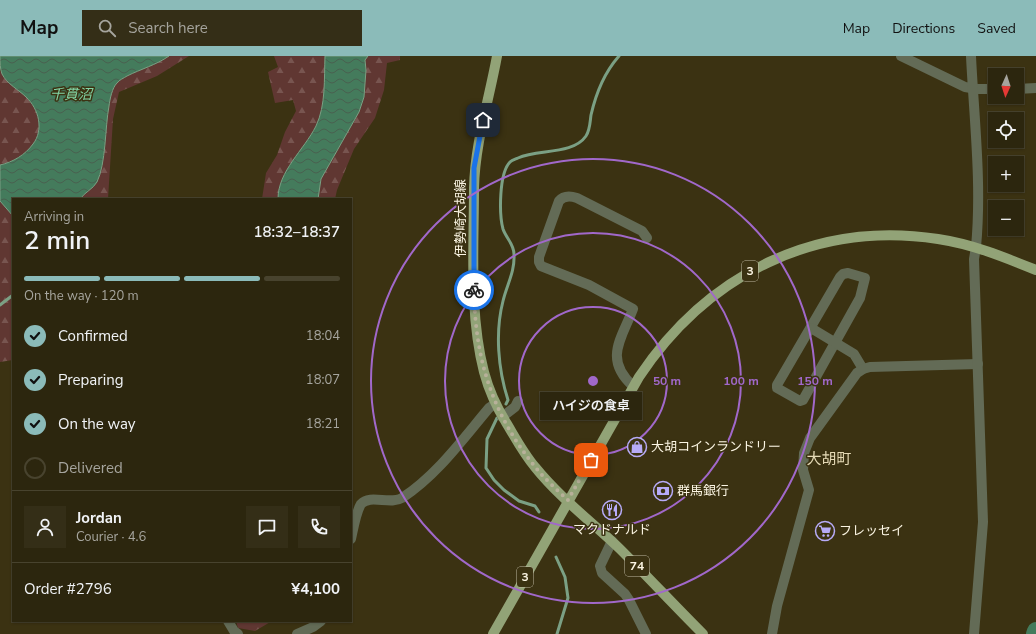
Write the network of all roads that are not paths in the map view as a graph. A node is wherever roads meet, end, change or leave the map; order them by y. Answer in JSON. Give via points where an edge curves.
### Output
{"nodes":[{"id":1,"x":497,"y":56,"type":"edge"},
{"id":2,"x":901,"y":56,"type":"edge"},
{"id":3,"x":971,"y":56,"type":"edge"},
{"id":4,"x":1024,"y":88,"type":"edge"},
{"id":5,"x":1036,"y":88,"type":"edge"},
{"id":6,"x":973,"y":89,"type":"junction"},
{"id":7,"x":988,"y":89,"type":"edge"},
{"id":8,"x":647,"y":238,"type":"dead end"},
{"id":9,"x":976,"y":247,"type":"junction"},
{"id":10,"x":1036,"y":270,"type":"edge"},
{"id":11,"x":811,"y":328,"type":"junction"},
{"id":12,"x":836,"y":342,"type":"junction"},
{"id":13,"x":978,"y":364,"type":"junction"},
{"id":14,"x":863,"y":369,"type":"junction"},
{"id":15,"x":633,"y":386,"type":"junction"},
{"id":16,"x":518,"y":401,"type":"dead end"},
{"id":17,"x":496,"y":404,"type":"junction"},
{"id":18,"x":502,"y":416,"type":"junction"},
{"id":19,"x":568,"y":500,"type":"junction"},
{"id":20,"x":352,"y":535,"type":"edge"},
{"id":21,"x":612,"y":541,"type":"junction"},
{"id":22,"x":229,"y":622,"type":"edge"},
{"id":23,"x":315,"y":627,"type":"edge"},
{"id":24,"x":238,"y":634,"type":"edge"},
{"id":25,"x":297,"y":634,"type":"edge"},
{"id":26,"x":493,"y":634,"type":"edge"},
{"id":27,"x":646,"y":634,"type":"edge"},
{"id":28,"x":703,"y":634,"type":"edge"},
{"id":29,"x":772,"y":634,"type":"edge"},
{"id":30,"x":974,"y":634,"type":"edge"}],
"edges":[{"from":1,"to":17,"type":"main road","name":"伊勢崎大胡線","number":"74","via":[[474,168],[476,328],[484,374]]},
{"from":2,"to":6,"type":"street","via":[[959,85]]},
{"from":3,"to":6,"type":"street"},
{"from":4,"to":5,"type":"street"},
{"from":6,"to":7,"type":"street"},
{"from":6,"to":9,"type":"street","via":[[978,203]]},
{"from":8,"to":15,"type":"street","via":[[642,231],[577,198],[568,196],[559,201],[538,262],[541,266],[589,285],[633,309],[616,351],[623,375]]},
{"from":9,"to":10,"type":"main road","number":"3"},
{"from":9,"to":13,"type":"street","via":[[974,259]]},
{"from":9,"to":15,"type":"main road","number":"3","via":[[922,237],[873,236],[821,244],[774,260],[741,277],[696,310],[666,340]]},
{"from":11,"to":12,"type":"street"},
{"from":11,"to":12,"type":"street","via":[[843,274],[865,278],[860,298]]},
{"from":11,"to":12,"type":"street","via":[[777,385],[800,401],[803,400]]},
{"from":12,"to":14,"type":"street","via":[[854,354]]},
{"from":13,"to":14,"type":"street"},
{"from":13,"to":30,"type":"street","via":[[983,526]]},
{"from":14,"to":29,"type":"street","via":[[857,373],[810,438],[804,453],[803,470],[809,490],[777,606]]},
{"from":15,"to":19,"type":"main road","number":"3"},
{"from":16,"to":18,"type":"street","via":[[515,407]]},
{"from":17,"to":18,"type":"main road","name":"伊勢崎大胡線","number":"74"},
{"from":17,"to":20,"type":"street","via":[[489,408],[445,460],[412,490],[397,500],[374,499],[362,504]]},
{"from":18,"to":19,"type":"main road","name":"伊勢崎大胡線","number":"74","via":[[536,468]]},
{"from":19,"to":21,"type":"main road","name":"伊勢崎大胡線","number":"74"},
{"from":19,"to":26,"type":"main road","number":"3"},
{"from":21,"to":27,"type":"street","via":[[600,566],[602,573],[625,594]]},
{"from":21,"to":28,"type":"main road","name":"伊勢崎大胡線","number":"74"},
{"from":22,"to":24,"type":"street"},
{"from":23,"to":25,"type":"street"}]}
